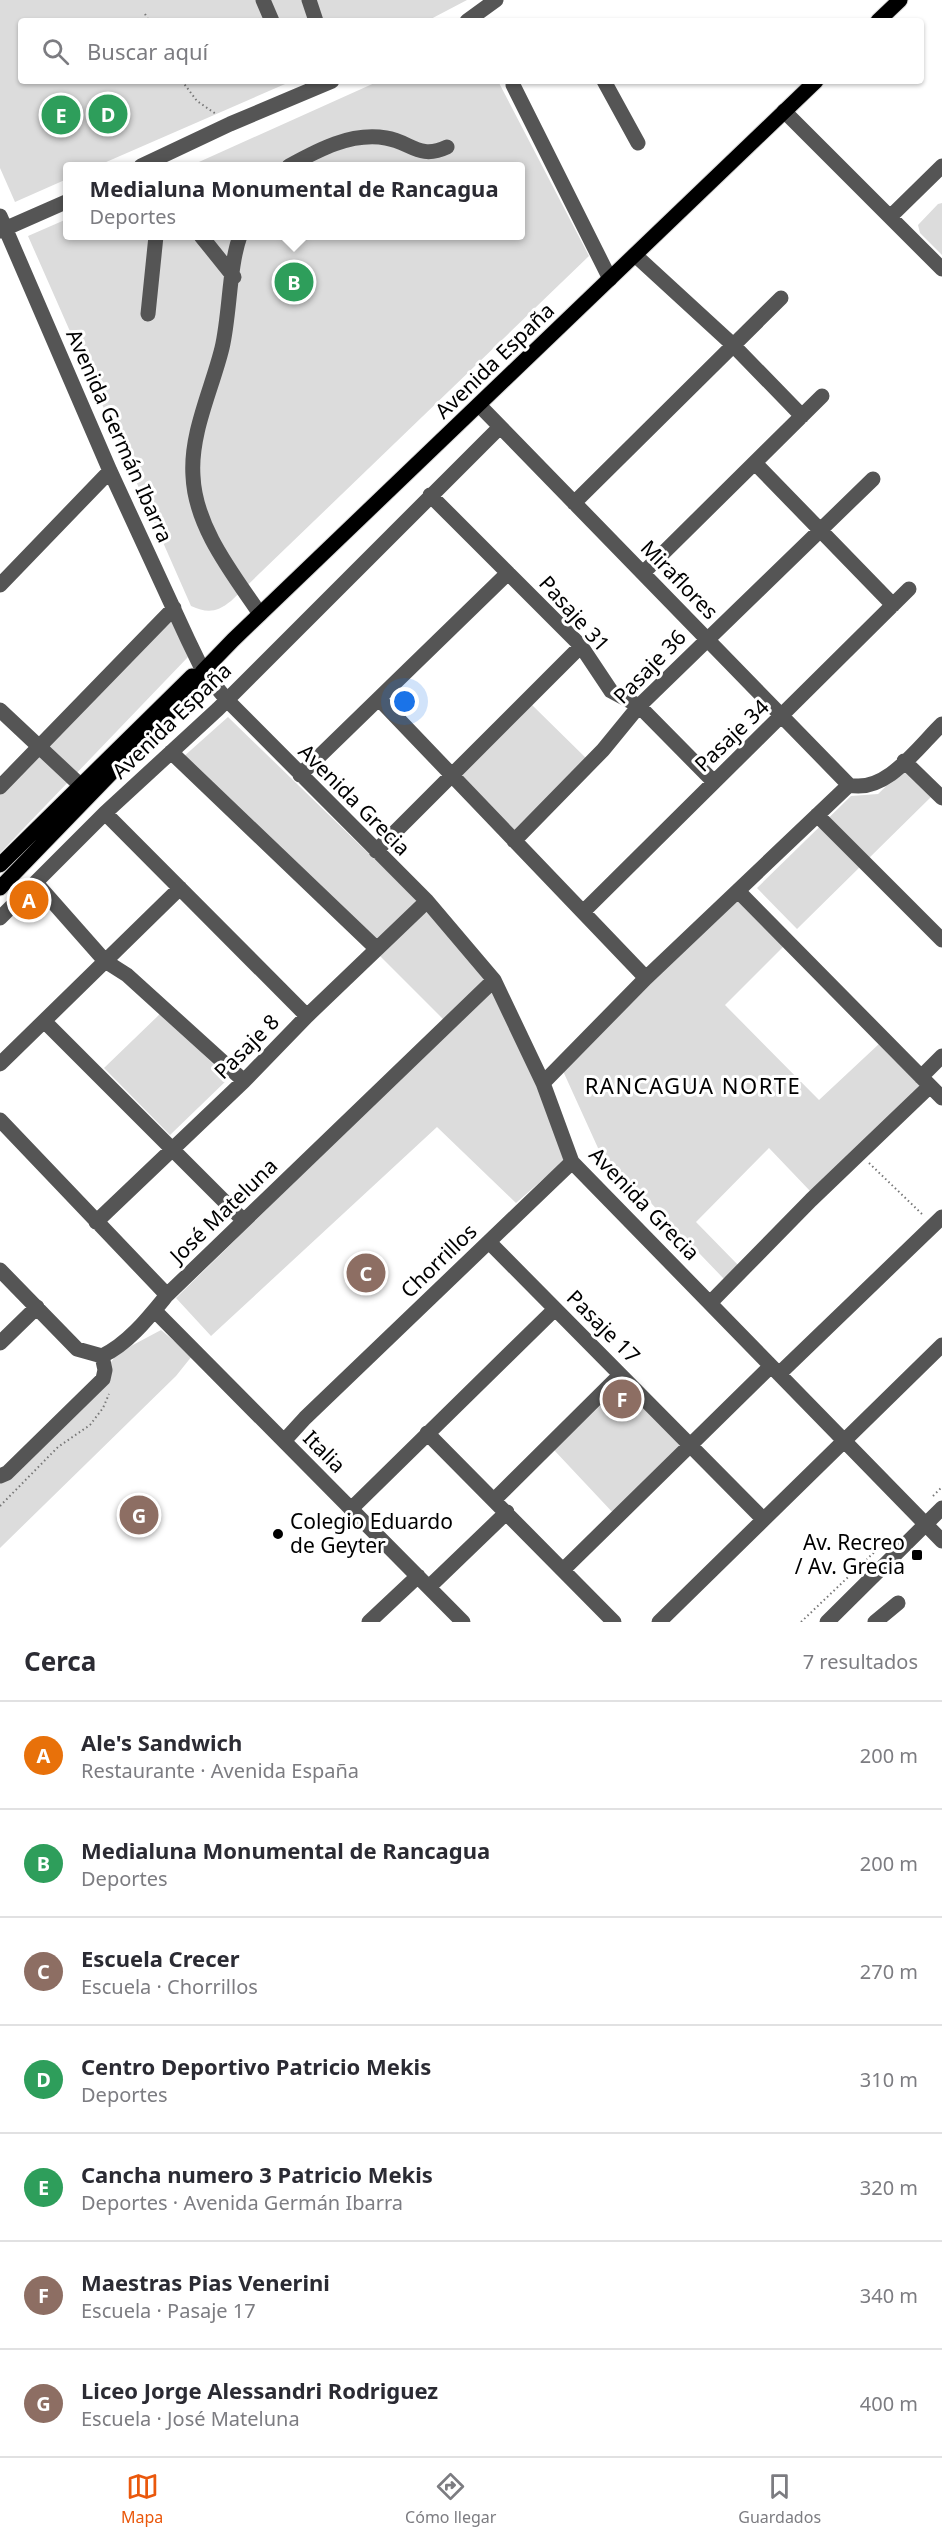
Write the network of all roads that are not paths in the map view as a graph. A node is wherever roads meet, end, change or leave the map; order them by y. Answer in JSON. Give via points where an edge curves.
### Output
{"nodes":[{"id":1,"x":263,"y":0,"type":"edge"},
{"id":2,"x":309,"y":0,"type":"edge"},
{"id":3,"x":496,"y":0,"type":"edge"},
{"id":4,"x":900,"y":0,"type":"edge"},
{"id":5,"x":271,"y":18,"type":"edge"},
{"id":6,"x":315,"y":18,"type":"edge"},
{"id":7,"x":471,"y":18,"type":"edge"},
{"id":8,"x":881,"y":18,"type":"edge"},
{"id":9,"x":316,"y":84,"type":"edge"},
{"id":10,"x":513,"y":84,"type":"edge"},
{"id":11,"x":606,"y":84,"type":"edge"},
{"id":12,"x":813,"y":84,"type":"edge"},
{"id":13,"x":301,"y":87,"type":"edge"},
{"id":14,"x":784,"y":111,"type":"junction"},
{"id":15,"x":638,"y":143,"type":"dead end"},
{"id":16,"x":447,"y":147,"type":"dead end"},
{"id":17,"x":149,"y":162,"type":"edge"},
{"id":18,"x":297,"y":162,"type":"edge"},
{"id":19,"x":939,"y":175,"type":"edge"},
{"id":20,"x":63,"y":203,"type":"edge"},
{"id":21,"x":890,"y":217,"type":"junction"},
{"id":22,"x":2,"y":225,"type":"edge"},
{"id":23,"x":156,"y":240,"type":"edge"},
{"id":24,"x":204,"y":240,"type":"edge"},
{"id":25,"x":239,"y":240,"type":"edge"},
{"id":26,"x":635,"y":255,"type":"junction"},
{"id":27,"x":942,"y":269,"type":"edge"},
{"id":28,"x":234,"y":277,"type":"junction"},
{"id":29,"x":610,"y":279,"type":"junction"},
{"id":30,"x":781,"y":298,"type":"dead end"},
{"id":31,"x":148,"y":314,"type":"dead end"},
{"id":32,"x":732,"y":344,"type":"junction"},
{"id":33,"x":822,"y":396,"type":"dead end"},
{"id":34,"x":479,"y":405,"type":"junction"},
{"id":35,"x":802,"y":416,"type":"junction"},
{"id":36,"x":500,"y":427,"type":"junction"},
{"id":37,"x":754,"y":463,"type":"junction"},
{"id":38,"x":110,"y":471,"type":"junction"},
{"id":39,"x":873,"y":479,"type":"dead end"},
{"id":40,"x":430,"y":495,"type":"junction"},
{"id":41,"x":574,"y":503,"type":"junction"},
{"id":42,"x":820,"y":530,"type":"junction"},
{"id":43,"x":508,"y":573,"type":"junction"},
{"id":44,"x":643,"y":573,"type":"junction"},
{"id":45,"x":0,"y":585,"type":"edge"},
{"id":46,"x":909,"y":589,"type":"dead end"},
{"id":47,"x":892,"y":605,"type":"junction"},
{"id":48,"x":174,"y":608,"type":"junction"},
{"id":49,"x":260,"y":614,"type":"junction"},
{"id":50,"x":707,"y":639,"type":"junction"},
{"id":51,"x":581,"y":646,"type":"junction"},
{"id":52,"x":203,"y":671,"type":"junction"},
{"id":53,"x":379,"y":699,"type":"junction"},
{"id":54,"x":226,"y":700,"type":"junction"},
{"id":55,"x":639,"y":706,"type":"junction"},
{"id":56,"x":0,"y":710,"type":"edge"},
{"id":57,"x":782,"y":716,"type":"junction"},
{"id":58,"x":942,"y":724,"type":"edge"},
{"id":59,"x":40,"y":746,"type":"junction"},
{"id":60,"x":171,"y":752,"type":"junction"},
{"id":61,"x":904,"y":761,"type":"junction"},
{"id":62,"x":451,"y":773,"type":"junction"},
{"id":63,"x":300,"y":775,"type":"junction"},
{"id":64,"x":714,"y":782,"type":"junction"},
{"id":65,"x":80,"y":785,"type":"junction"},
{"id":66,"x":849,"y":785,"type":"junction"},
{"id":67,"x":0,"y":787,"type":"edge"},
{"id":68,"x":942,"y":798,"type":"edge"},
{"id":69,"x":105,"y":813,"type":"junction"},
{"id":70,"x":817,"y":815,"type":"junction"},
{"id":71,"x":514,"y":841,"type":"junction"},
{"id":72,"x":376,"y":851,"type":"junction"},
{"id":73,"x":0,"y":865,"type":"edge"},
{"id":74,"x":36,"y":884,"type":"junction"},
{"id":75,"x":0,"y":888,"type":"edge"},
{"id":76,"x":180,"y":888,"type":"junction"},
{"id":77,"x":738,"y":891,"type":"junction"},
{"id":78,"x":427,"y":901,"type":"junction"},
{"id":79,"x":583,"y":912,"type":"junction"},
{"id":80,"x":0,"y":918,"type":"edge"},
{"id":81,"x":942,"y":940,"type":"edge"},
{"id":82,"x":377,"y":949,"type":"junction"},
{"id":83,"x":105,"y":961,"type":"junction"},
{"id":84,"x":646,"y":978,"type":"junction"},
{"id":85,"x":494,"y":980,"type":"junction"},
{"id":86,"x":307,"y":1016,"type":"junction"},
{"id":87,"x":44,"y":1022,"type":"junction"},
{"id":88,"x":942,"y":1056,"type":"edge"},
{"id":89,"x":0,"y":1064,"type":"edge"},
{"id":90,"x":244,"y":1081,"type":"junction"},
{"id":91,"x":926,"y":1082,"type":"junction"},
{"id":92,"x":543,"y":1083,"type":"junction"},
{"id":93,"x":942,"y":1098,"type":"edge"},
{"id":94,"x":0,"y":1120,"type":"edge"},
{"id":95,"x":174,"y":1148,"type":"junction"},
{"id":96,"x":572,"y":1162,"type":"junction"},
{"id":97,"x":96,"y":1221,"type":"junction"},
{"id":98,"x":244,"y":1221,"type":"junction"},
{"id":99,"x":938,"y":1221,"type":"edge"},
{"id":100,"x":489,"y":1242,"type":"junction"},
{"id":101,"x":0,"y":1270,"type":"edge"},
{"id":102,"x":166,"y":1295,"type":"junction"},
{"id":103,"x":710,"y":1303,"type":"junction"},
{"id":104,"x":37,"y":1307,"type":"junction"},
{"id":105,"x":555,"y":1309,"type":"junction"},
{"id":106,"x":155,"y":1311,"type":"junction"},
{"id":107,"x":0,"y":1343,"type":"edge"},
{"id":108,"x":942,"y":1345,"type":"edge"},
{"id":109,"x":102,"y":1356,"type":"junction"},
{"id":110,"x":775,"y":1370,"type":"junction"},
{"id":111,"x":620,"y":1375,"type":"junction"},
{"id":112,"x":428,"y":1433,"type":"junction"},
{"id":113,"x":843,"y":1440,"type":"junction"},
{"id":114,"x":284,"y":1442,"type":"junction"},
{"id":115,"x":690,"y":1445,"type":"junction"},
{"id":116,"x":0,"y":1476,"type":"edge"},
{"id":117,"x":494,"y":1500,"type":"junction"},
{"id":118,"x":942,"y":1508,"type":"edge"},
{"id":119,"x":351,"y":1509,"type":"junction"},
{"id":120,"x":507,"y":1512,"type":"junction"},
{"id":121,"x":764,"y":1519,"type":"junction"},
{"id":122,"x":920,"y":1519,"type":"junction"},
{"id":123,"x":942,"y":1541,"type":"edge"},
{"id":124,"x":563,"y":1570,"type":"junction"},
{"id":125,"x":423,"y":1581,"type":"junction"},
{"id":126,"x":898,"y":1603,"type":"dead end"},
{"id":127,"x":369,"y":1622,"type":"edge"},
{"id":128,"x":463,"y":1622,"type":"edge"},
{"id":129,"x":614,"y":1622,"type":"edge"},
{"id":130,"x":660,"y":1622,"type":"edge"},
{"id":131,"x":827,"y":1622,"type":"edge"},
{"id":132,"x":875,"y":1622,"type":"edge"}],
"edges":[{"from":1,"to":5,"type":"street"},
{"from":2,"to":6,"type":"street"},
{"from":3,"to":7,"type":"street"},
{"from":4,"to":8,"type":"main road"},
{"from":9,"to":13,"type":"street"},
{"from":10,"to":29,"type":"street"},
{"from":11,"to":15,"type":"street"},
{"from":12,"to":14,"type":"main road","name":"Avenida España"},
{"from":13,"to":17,"type":"street"},
{"from":14,"to":21,"type":"street"},
{"from":14,"to":26,"type":"main road","name":"Avenida España"},
{"from":16,"to":18,"type":"street","via":[[426,153],[388,138],[365,136],[330,145]]},
{"from":19,"to":21,"type":"street"},
{"from":20,"to":22,"type":"street"},
{"from":21,"to":27,"type":"street"},
{"from":22,"to":38,"type":"street","name":"Avenida Germán Ibarra"},
{"from":23,"to":31,"type":"street"},
{"from":24,"to":28,"type":"street"},
{"from":25,"to":28,"type":"street"},
{"from":26,"to":29,"type":"main road","name":"Avenida España"},
{"from":26,"to":32,"type":"street"},
{"from":28,"to":49,"type":"street","via":[[222,347],[200,424],[193,477],[204,520],[216,546]]},
{"from":29,"to":34,"type":"main road","name":"Avenida España"},
{"from":30,"to":32,"type":"street"},
{"from":32,"to":35,"type":"street"},
{"from":32,"to":41,"type":"street"},
{"from":33,"to":35,"type":"street"},
{"from":34,"to":36,"type":"street","name":"Miraflores"},
{"from":34,"to":49,"type":"main road","name":"Avenida España"},
{"from":35,"to":37,"type":"street"},
{"from":36,"to":40,"type":"street","name":"Avenida España"},
{"from":36,"to":41,"type":"street","name":"Miraflores"},
{"from":37,"to":42,"type":"street"},
{"from":37,"to":44,"type":"street"},
{"from":38,"to":45,"type":"street"},
{"from":38,"to":48,"type":"street","name":"Avenida Germán Ibarra"},
{"from":39,"to":42,"type":"street","name":"Pasaje 36"},
{"from":40,"to":43,"type":"street","name":"Pasaje 31"},
{"from":40,"to":54,"type":"street","name":"Avenida España"},
{"from":41,"to":44,"type":"street","name":"Miraflores"},
{"from":42,"to":47,"type":"street"},
{"from":42,"to":50,"type":"street","name":"Pasaje 36"},
{"from":43,"to":51,"type":"street","name":"Pasaje 31"},
{"from":43,"to":53,"type":"street"},
{"from":44,"to":50,"type":"street","name":"Miraflores"},
{"from":46,"to":47,"type":"street","name":"Pasaje 34"},
{"from":47,"to":57,"type":"street","name":"Pasaje 34"},
{"from":48,"to":52,"type":"street","name":"Avenida Germán Ibarra"},
{"from":48,"to":59,"type":"street"},
{"from":49,"to":52,"type":"main road","name":"Avenida España"},
{"from":50,"to":55,"type":"street","name":"Pasaje 36"},
{"from":50,"to":57,"type":"street","name":"Miraflores"},
{"from":51,"to":55,"type":"street","name":"Pasaje 31","via":[[611,691]]},
{"from":51,"to":62,"type":"street"},
{"from":52,"to":54,"type":"street","name":"Avenida Grecia"},
{"from":52,"to":65,"type":"main road","name":"Avenida España","via":[[177,689]]},
{"from":52,"to":75,"type":"main road","name":"Avenida España","via":[[182,700]]},
{"from":53,"to":62,"type":"street"},
{"from":53,"to":63,"type":"street"},
{"from":54,"to":60,"type":"street","name":"Avenida España"},
{"from":54,"to":63,"type":"street","name":"Avenida Grecia"},
{"from":55,"to":64,"type":"street","name":"Pasaje 31"},
{"from":55,"to":71,"type":"street","name":"Pasaje 36","via":[[603,750]]},
{"from":56,"to":59,"type":"street"},
{"from":57,"to":64,"type":"street","name":"Pasaje 34"},
{"from":57,"to":66,"type":"street","name":"Miraflores"},
{"from":58,"to":61,"type":"street"},
{"from":59,"to":65,"type":"street"},
{"from":59,"to":67,"type":"street"},
{"from":60,"to":69,"type":"street","name":"Avenida España"},
{"from":60,"to":82,"type":"street"},
{"from":61,"to":66,"type":"street","via":[[875,784]]},
{"from":61,"to":68,"type":"street"},
{"from":62,"to":71,"type":"street"},
{"from":62,"to":72,"type":"street"},
{"from":63,"to":72,"type":"street","name":"Avenida Grecia"},
{"from":64,"to":79,"type":"street","name":"Pasaje 34"},
{"from":65,"to":73,"type":"main road","name":"Avenida España"},
{"from":66,"to":70,"type":"street"},
{"from":69,"to":74,"type":"street","name":"Avenida España"},
{"from":69,"to":76,"type":"street"},
{"from":70,"to":77,"type":"street"},
{"from":70,"to":81,"type":"street"},
{"from":71,"to":79,"type":"street"},
{"from":72,"to":78,"type":"street","name":"Avenida Grecia"},
{"from":74,"to":80,"type":"street","name":"Avenida España"},
{"from":74,"to":83,"type":"street"},
{"from":76,"to":83,"type":"street"},
{"from":76,"to":86,"type":"street"},
{"from":77,"to":84,"type":"street"},
{"from":77,"to":91,"type":"street"},
{"from":78,"to":82,"type":"street","name":"Pasaje 8"},
{"from":78,"to":85,"type":"street","name":"Avenida Grecia"},
{"from":79,"to":84,"type":"street"},
{"from":82,"to":86,"type":"street","name":"Pasaje 8"},
{"from":83,"to":87,"type":"street"},
{"from":83,"to":90,"type":"street","via":[[127,975]]},
{"from":84,"to":92,"type":"street"},
{"from":85,"to":92,"type":"street","name":"Avenida Grecia"},
{"from":85,"to":98,"type":"street","name":"José Mateluna"},
{"from":86,"to":90,"type":"street","name":"Pasaje 8"},
{"from":87,"to":89,"type":"street"},
{"from":87,"to":95,"type":"street"},
{"from":88,"to":91,"type":"street"},
{"from":90,"to":95,"type":"street","name":"Pasaje 8"},
{"from":91,"to":93,"type":"street"},
{"from":91,"to":103,"type":"street","via":[[860,1154]]},
{"from":92,"to":96,"type":"street","name":"Avenida Grecia"},
{"from":94,"to":97,"type":"street"},
{"from":95,"to":97,"type":"street","name":"Pasaje 8"},
{"from":95,"to":98,"type":"street"},
{"from":96,"to":100,"type":"street","name":"Chorrillos"},
{"from":96,"to":103,"type":"street","name":"Avenida Grecia"},
{"from":97,"to":102,"type":"street"},
{"from":98,"to":102,"type":"street","name":"José Mateluna"},
{"from":99,"to":110,"type":"street"},
{"from":100,"to":105,"type":"street","name":"Pasaje 17"},
{"from":100,"to":114,"type":"street","name":"Chorrillos"},
{"from":101,"to":104,"type":"street"},
{"from":102,"to":106,"type":"street","name":"José Mateluna"},
{"from":103,"to":110,"type":"street","name":"Avenida Grecia"},
{"from":104,"to":107,"type":"street"},
{"from":104,"to":109,"type":"street","via":[[77,1349]]},
{"from":105,"to":111,"type":"street","name":"Pasaje 17"},
{"from":105,"to":112,"type":"street"},
{"from":106,"to":109,"type":"street","name":"José Mateluna","via":[[122,1343]]},
{"from":106,"to":114,"type":"street","name":"Italia"},
{"from":108,"to":113,"type":"street"},
{"from":109,"to":116,"type":"street","via":[[103,1379]]},
{"from":110,"to":113,"type":"street","name":"Avenida Grecia"},
{"from":110,"to":115,"type":"street"},
{"from":111,"to":115,"type":"street","name":"Pasaje 17"},
{"from":111,"to":117,"type":"street"},
{"from":112,"to":117,"type":"street"},
{"from":112,"to":119,"type":"street"},
{"from":113,"to":121,"type":"street"},
{"from":113,"to":122,"type":"street","name":"Avenida Grecia"},
{"from":114,"to":119,"type":"street","name":"Italia"},
{"from":115,"to":121,"type":"street","name":"Pasaje 17"},
{"from":115,"to":124,"type":"street"},
{"from":117,"to":120,"type":"street"},
{"from":118,"to":122,"type":"street"},
{"from":119,"to":125,"type":"street","name":"Italia"},
{"from":120,"to":124,"type":"street"},
{"from":120,"to":125,"type":"street"},
{"from":121,"to":130,"type":"street"},
{"from":122,"to":123,"type":"street","name":"Avenida Grecia"},
{"from":122,"to":131,"type":"street"},
{"from":124,"to":129,"type":"street"},
{"from":125,"to":127,"type":"street"},
{"from":125,"to":128,"type":"street","name":"Italia"},
{"from":126,"to":132,"type":"street"}]}
